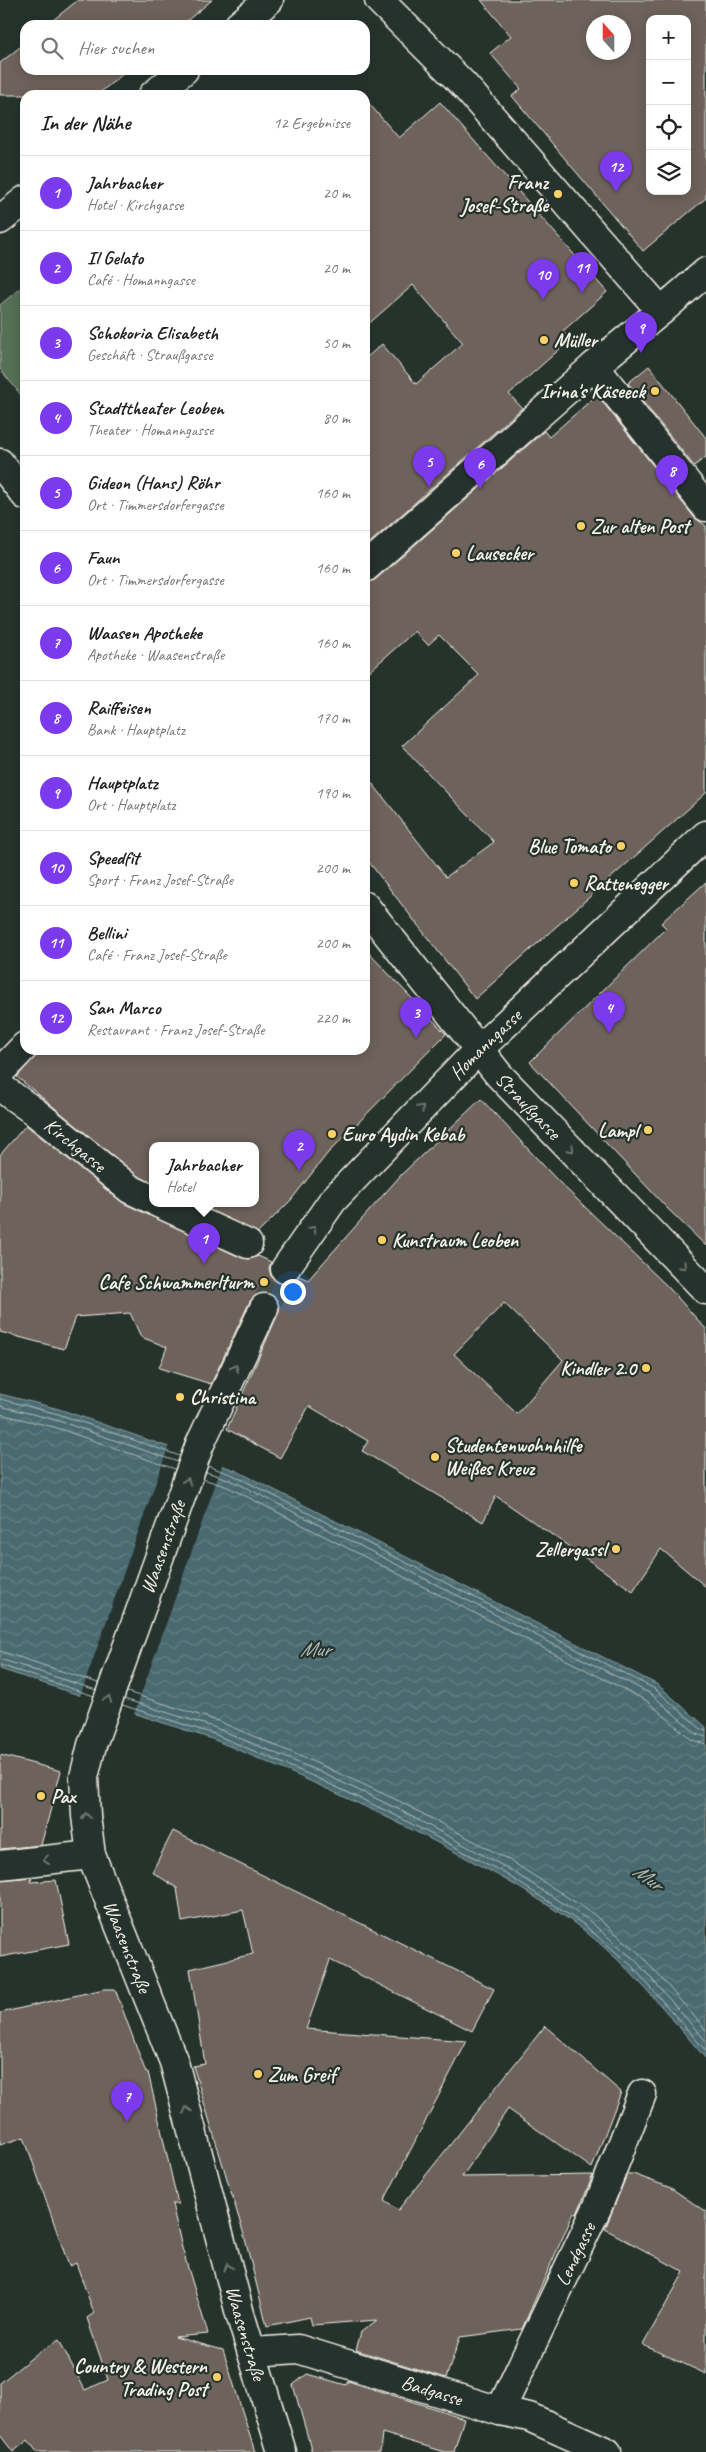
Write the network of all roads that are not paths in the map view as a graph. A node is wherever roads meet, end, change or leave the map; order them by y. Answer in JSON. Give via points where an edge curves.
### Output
{"nodes":[{"id":1,"x":269,"y":0,"type":"edge"},
{"id":2,"x":378,"y":0,"type":"edge"},
{"id":3,"x":244,"y":20,"type":"edge"},
{"id":4,"x":178,"y":75,"type":"edge"},
{"id":5,"x":159,"y":90,"type":"edge"},
{"id":6,"x":20,"y":204,"type":"edge"},
{"id":7,"x":0,"y":220,"type":"edge"},
{"id":8,"x":706,"y":271,"type":"edge"},
{"id":9,"x":661,"y":311,"type":"junction"},
{"id":10,"x":589,"y":370,"type":"junction"},
{"id":11,"x":0,"y":463,"type":"edge"},
{"id":12,"x":20,"y":489,"type":"edge"},
{"id":13,"x":706,"y":507,"type":"edge"},
{"id":14,"x":370,"y":564,"type":"edge"},
{"id":15,"x":706,"y":835,"type":"edge"},
{"id":16,"x":370,"y":912,"type":"edge"},
{"id":17,"x":478,"y":1050,"type":"junction"},
{"id":18,"x":20,"y":1051,"type":"edge"},
{"id":19,"x":0,"y":1072,"type":"edge"},
{"id":20,"x":0,"y":1087,"type":"edge"},
{"id":21,"x":149,"y":1198,"type":"edge"},
{"id":22,"x":167,"y":1207,"type":"edge"},
{"id":23,"x":248,"y":1244,"type":"dead end"},
{"id":24,"x":285,"y":1269,"type":"tunnel mouth"},
{"id":25,"x":706,"y":1290,"type":"edge"},
{"id":26,"x":264,"y":1308,"type":"tunnel mouth"},
{"id":27,"x":92,"y":1855,"type":"junction"},
{"id":28,"x":0,"y":1866,"type":"edge"},
{"id":29,"x":642,"y":2094,"type":"dead end"},
{"id":30,"x":253,"y":2352,"type":"junction"},
{"id":31,"x":500,"y":2411,"type":"junction"},
{"id":32,"x":282,"y":2452,"type":"edge"},
{"id":33,"x":606,"y":2452,"type":"edge"}],
"edges":[{"from":1,"to":3,"type":"street"},
{"from":2,"to":9,"type":"street","via":[[462,84]]},
{"from":4,"to":5,"type":"street"},
{"from":6,"to":7,"type":"street"},
{"from":8,"to":9,"type":"street"},
{"from":9,"to":10,"type":"street"},
{"from":10,"to":13,"type":"street"},
{"from":10,"to":14,"type":"street"},
{"from":11,"to":12,"type":"street"},
{"from":15,"to":17,"type":"street","name":"Homanngasse"},
{"from":16,"to":17,"type":"street","name":"Straußgasse"},
{"from":24,"to":17,"type":"street","name":"Homanngasse","one_way":true,"via":[[333,1200]]},
{"from":17,"to":25,"type":"street","name":"Straußgasse","one_way":true},
{"from":18,"to":19,"type":"street"},
{"from":20,"to":21,"type":"street","name":"Kirchgasse","via":[[130,1189]]},
{"from":22,"to":23,"type":"street"},
{"from":27,"to":26,"type":"street","name":"Waasenstraße","one_way":true,"via":[[84,1777],[92,1745],[200,1444]]},
{"from":27,"to":28,"type":"street","one_way":true},
{"from":30,"to":27,"type":"street","name":"Waasenstraße","one_way":true,"via":[[240,2314],[174,2062]]},
{"from":29,"to":31,"type":"street","name":"Lendgasse","via":[[598,2206]]},
{"from":30,"to":31,"type":"street","name":"Badgasse","via":[[298,2348]]},
{"from":30,"to":32,"type":"street","name":"Waasenstraße"},
{"from":31,"to":33,"type":"street","name":"Badgasse","via":[[529,2418]]}]}
